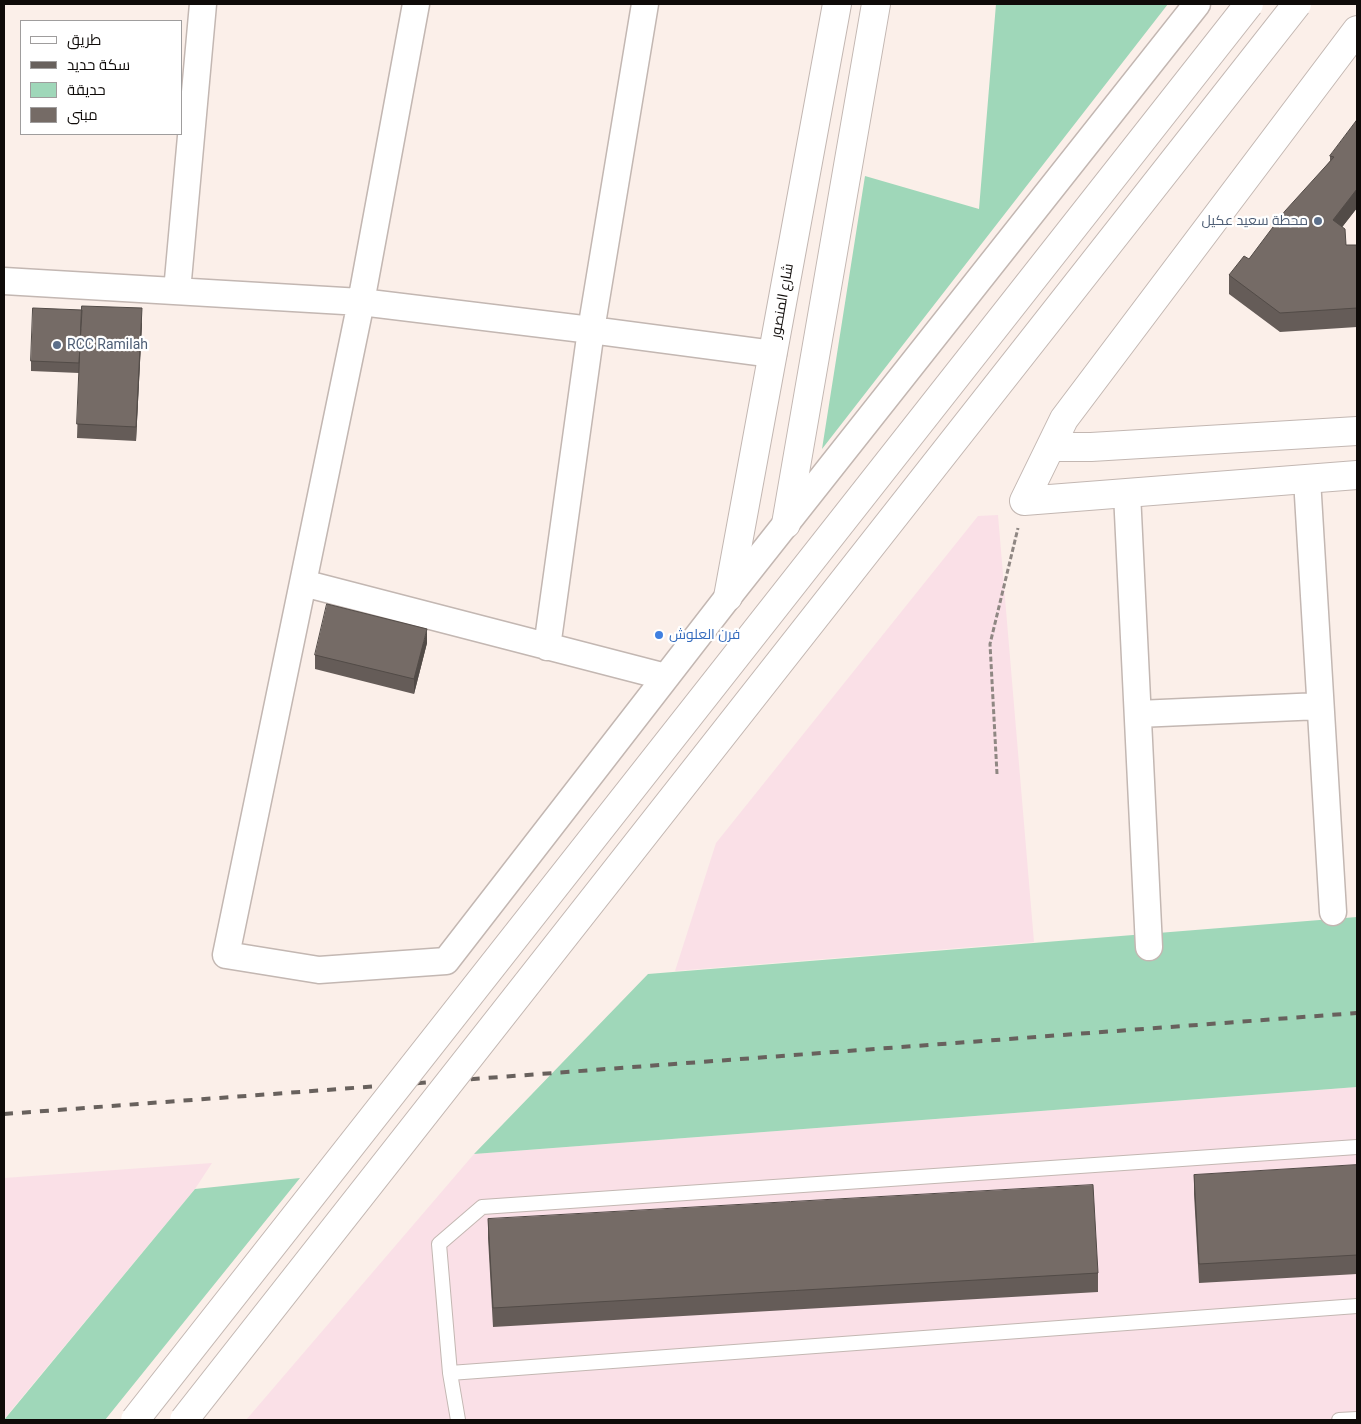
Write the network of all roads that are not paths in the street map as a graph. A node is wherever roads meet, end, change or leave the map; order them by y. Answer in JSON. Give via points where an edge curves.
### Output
{"nodes":[{"id":1,"x":203,"y":4,"type":"edge"},
{"id":2,"x":416,"y":4,"type":"edge"},
{"id":3,"x":645,"y":4,"type":"edge"},
{"id":4,"x":837,"y":4,"type":"edge"},
{"id":5,"x":876,"y":4,"type":"edge"},
{"id":6,"x":1197,"y":4,"type":"edge"},
{"id":7,"x":1249,"y":4,"type":"edge"},
{"id":8,"x":1297,"y":4,"type":"edge"},
{"id":9,"x":1357,"y":30,"type":"edge"},
{"id":10,"x":4,"y":281,"type":"edge"},
{"id":11,"x":177,"y":291,"type":"junction"},
{"id":12,"x":361,"y":302,"type":"junction"},
{"id":13,"x":591,"y":330,"type":"junction"},
{"id":14,"x":773,"y":354,"type":"junction"},
{"id":15,"x":1357,"y":431,"type":"edge"},
{"id":16,"x":1051,"y":447,"type":"junction"},
{"id":17,"x":1357,"y":475,"type":"edge"},
{"id":18,"x":1307,"y":479,"type":"junction"},
{"id":19,"x":1127,"y":493,"type":"junction"},
{"id":20,"x":786,"y":524,"type":"junction"},
{"id":21,"x":303,"y":583,"type":"junction"},
{"id":22,"x":728,"y":597,"type":"junction"},
{"id":23,"x":546,"y":646,"type":"junction"},
{"id":24,"x":666,"y":677,"type":"junction"},
{"id":25,"x":1320,"y":706,"type":"junction"},
{"id":26,"x":1138,"y":714,"type":"junction"},
{"id":27,"x":1333,"y":912,"type":"dead end"},
{"id":28,"x":1150,"y":947,"type":"dead end"},
{"id":29,"x":1357,"y":1147,"type":"edge"},
{"id":30,"x":1357,"y":1306,"type":"edge"},
{"id":31,"x":450,"y":1373,"type":"junction"},
{"id":32,"x":1357,"y":1419,"type":"edge"},
{"id":33,"x":135,"y":1420,"type":"edge"},
{"id":34,"x":184,"y":1420,"type":"edge"},
{"id":35,"x":458,"y":1420,"type":"edge"},
{"id":36,"x":1339,"y":1420,"type":"edge"}],
"edges":[{"from":1,"to":11,"type":"street"},
{"from":2,"to":12,"type":"street"},
{"from":3,"to":13,"type":"street"},
{"from":4,"to":14,"type":"main road","name":"شارع المنصور"},
{"from":5,"to":20,"type":"main road"},
{"from":6,"to":20,"type":"street"},
{"from":7,"to":33,"type":"main road","bridge":true},
{"from":8,"to":34,"type":"main road","bridge":true},
{"from":9,"to":16,"type":"main road","via":[[1064,419]]},
{"from":10,"to":11,"type":"street"},
{"from":11,"to":12,"type":"street"},
{"from":12,"to":13,"type":"street"},
{"from":12,"to":21,"type":"street"},
{"from":13,"to":14,"type":"street"},
{"from":13,"to":23,"type":"street"},
{"from":14,"to":22,"type":"main road","name":"شارع المنصور"},
{"from":15,"to":16,"type":"main road"},
{"from":16,"to":19,"type":"main road","via":[[1024,500]]},
{"from":17,"to":18,"type":"main road"},
{"from":18,"to":19,"type":"main road"},
{"from":18,"to":25,"type":"street"},
{"from":19,"to":26,"type":"street"},
{"from":20,"to":22,"type":"street"},
{"from":21,"to":23,"type":"street"},
{"from":21,"to":24,"type":"street","via":[[226,955],[320,970],[446,961]]},
{"from":22,"to":24,"type":"street"},
{"from":23,"to":24,"type":"street"},
{"from":25,"to":26,"type":"street"},
{"from":25,"to":27,"type":"street"},
{"from":26,"to":28,"type":"street"},
{"from":29,"to":31,"type":"lane","via":[[482,1207],[439,1244]]},
{"from":30,"to":31,"type":"lane"},
{"from":31,"to":35,"type":"lane"},
{"from":32,"to":36,"type":"lane"}]}
